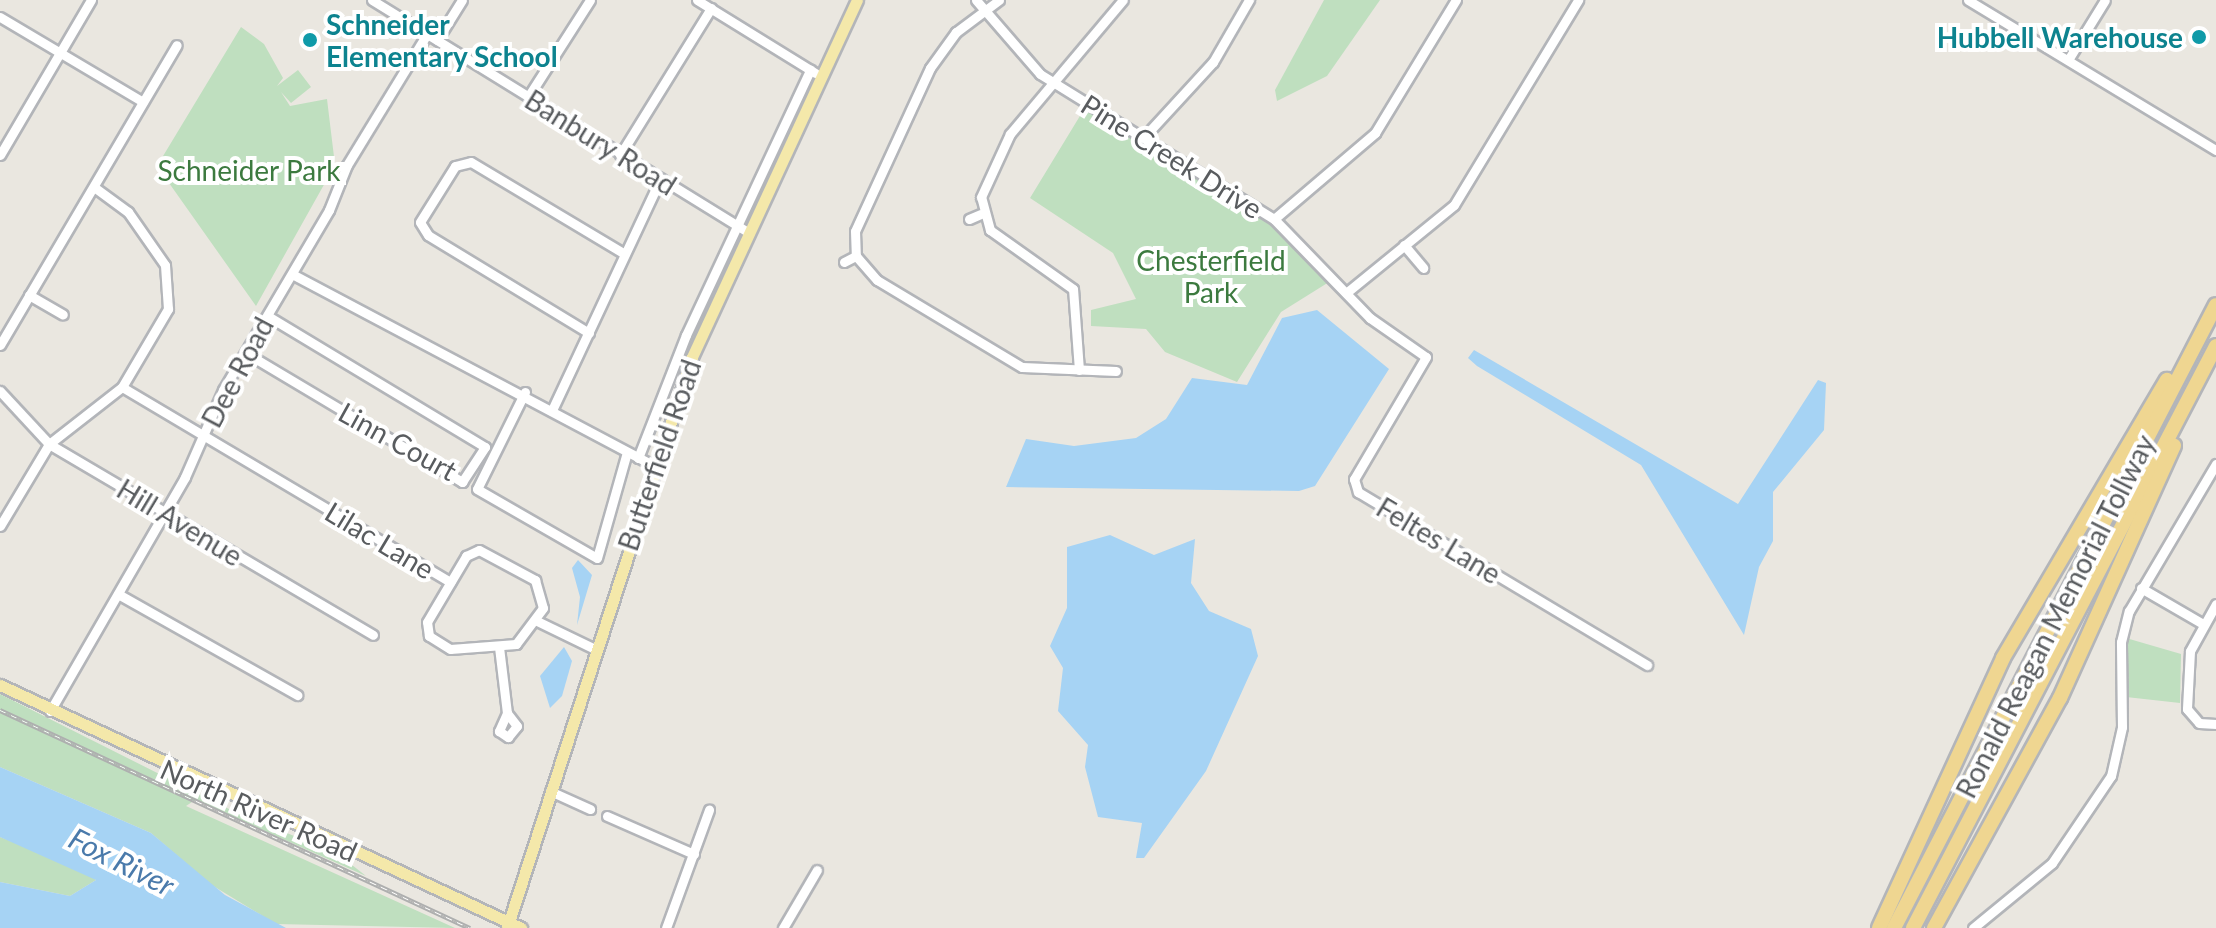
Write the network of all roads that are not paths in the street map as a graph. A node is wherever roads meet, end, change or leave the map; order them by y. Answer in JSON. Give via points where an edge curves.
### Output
{"nodes":[{"id":1,"x":91,"y":0,"type":"edge"},
{"id":2,"x":372,"y":0,"type":"edge"},
{"id":3,"x":462,"y":0,"type":"edge"},
{"id":4,"x":590,"y":0,"type":"edge"},
{"id":5,"x":697,"y":0,"type":"edge"},
{"id":6,"x":857,"y":0,"type":"edge"},
{"id":7,"x":976,"y":0,"type":"edge"},
{"id":8,"x":999,"y":0,"type":"edge"},
{"id":9,"x":1123,"y":0,"type":"edge"},
{"id":10,"x":1249,"y":0,"type":"edge"},
{"id":11,"x":1456,"y":0,"type":"edge"},
{"id":12,"x":1578,"y":0,"type":"edge"},
{"id":13,"x":1968,"y":0,"type":"edge"},
{"id":14,"x":2105,"y":0,"type":"edge"},
{"id":15,"x":989,"y":4,"type":"edge"},
{"id":16,"x":711,"y":8,"type":"junction"},
{"id":17,"x":0,"y":17,"type":"edge"},
{"id":18,"x":427,"y":34,"type":"junction"},
{"id":19,"x":437,"y":40,"type":"junction"},
{"id":20,"x":177,"y":45,"type":"dead end"},
{"id":21,"x":60,"y":54,"type":"junction"},
{"id":22,"x":2068,"y":60,"type":"junction"},
{"id":23,"x":810,"y":70,"type":"junction"},
{"id":24,"x":821,"y":77,"type":"junction"},
{"id":25,"x":1052,"y":82,"type":"junction"},
{"id":26,"x":528,"y":97,"type":"junction"},
{"id":27,"x":143,"y":102,"type":"junction"},
{"id":28,"x":1144,"y":137,"type":"junction"},
{"id":29,"x":2216,"y":150,"type":"edge"},
{"id":30,"x":0,"y":155,"type":"edge"},
{"id":31,"x":620,"y":155,"type":"junction"},
{"id":32,"x":660,"y":180,"type":"junction"},
{"id":33,"x":94,"y":187,"type":"junction"},
{"id":34,"x":981,"y":214,"type":"junction"},
{"id":35,"x":969,"y":219,"type":"dead end"},
{"id":36,"x":1274,"y":219,"type":"junction"},
{"id":37,"x":736,"y":227,"type":"junction"},
{"id":38,"x":749,"y":233,"type":"junction"},
{"id":39,"x":1404,"y":245,"type":"junction"},
{"id":40,"x":625,"y":254,"type":"junction"},
{"id":41,"x":856,"y":256,"type":"junction"},
{"id":42,"x":844,"y":262,"type":"dead end"},
{"id":43,"x":1423,"y":268,"type":"dead end"},
{"id":44,"x":292,"y":274,"type":"junction"},
{"id":45,"x":1346,"y":293,"type":"junction"},
{"id":46,"x":29,"y":295,"type":"junction"},
{"id":47,"x":2216,"y":305,"type":"edge"},
{"id":48,"x":63,"y":315,"type":"dead end"},
{"id":49,"x":268,"y":316,"type":"junction"},
{"id":50,"x":2205,"y":324,"type":"junction"},
{"id":51,"x":589,"y":333,"type":"junction"},
{"id":52,"x":0,"y":345,"type":"edge"},
{"id":53,"x":2216,"y":346,"type":"edge"},
{"id":54,"x":246,"y":353,"type":"junction"},
{"id":55,"x":1425,"y":365,"type":"joint"},
{"id":56,"x":1079,"y":370,"type":"junction"},
{"id":57,"x":1116,"y":371,"type":"dead end"},
{"id":58,"x":122,"y":387,"type":"junction"},
{"id":59,"x":0,"y":391,"type":"edge"},
{"id":60,"x":525,"y":392,"type":"junction"},
{"id":61,"x":2186,"y":403,"type":"junction"},
{"id":62,"x":553,"y":408,"type":"junction"},
{"id":63,"x":203,"y":435,"type":"junction"},
{"id":64,"x":49,"y":444,"type":"junction"},
{"id":65,"x":627,"y":452,"type":"junction"},
{"id":66,"x":638,"y":458,"type":"junction"},
{"id":67,"x":2216,"y":464,"type":"edge"},
{"id":68,"x":653,"y":465,"type":"junction"},
{"id":69,"x":165,"y":513,"type":"junction"},
{"id":70,"x":0,"y":526,"type":"edge"},
{"id":71,"x":450,"y":582,"type":"junction"},
{"id":72,"x":2141,"y":588,"type":"junction"},
{"id":73,"x":118,"y":594,"type":"junction"},
{"id":74,"x":2216,"y":604,"type":"edge"},
{"id":75,"x":537,"y":621,"type":"junction"},
{"id":76,"x":2203,"y":624,"type":"junction"},
{"id":77,"x":373,"y":635,"type":"dead end"},
{"id":78,"x":499,"y":647,"type":"junction"},
{"id":79,"x":595,"y":649,"type":"junction"},
{"id":80,"x":1647,"y":665,"type":"dead end"},
{"id":81,"x":0,"y":685,"type":"edge"},
{"id":82,"x":297,"y":695,"type":"dead end"},
{"id":83,"x":50,"y":711,"type":"junction"},
{"id":84,"x":507,"y":713,"type":"dead end"},
{"id":85,"x":2216,"y":724,"type":"edge"},
{"id":86,"x":550,"y":791,"type":"junction"},
{"id":87,"x":590,"y":809,"type":"dead end"},
{"id":88,"x":709,"y":810,"type":"dead end"},
{"id":89,"x":607,"y":816,"type":"dead end"},
{"id":90,"x":694,"y":854,"type":"junction"},
{"id":91,"x":817,"y":870,"type":"dead end"},
{"id":92,"x":508,"y":925,"type":"edge"},
{"id":93,"x":521,"y":928,"type":"edge"},
{"id":94,"x":666,"y":928,"type":"edge"},
{"id":95,"x":783,"y":928,"type":"edge"},
{"id":96,"x":1879,"y":928,"type":"edge"},
{"id":97,"x":1894,"y":928,"type":"edge"},
{"id":98,"x":1913,"y":928,"type":"edge"},
{"id":99,"x":1934,"y":928,"type":"edge"},
{"id":100,"x":1973,"y":928,"type":"edge"}],
"edges":[{"from":1,"to":21,"type":"street"},
{"from":2,"to":18,"type":"street","name":"Banbury Road"},
{"from":3,"to":19,"type":"street"},
{"from":4,"to":26,"type":"street"},
{"from":5,"to":16,"type":"street"},
{"from":6,"to":24,"type":"main road","name":"Butterfield Road"},
{"from":7,"to":15,"type":"street","name":"Pine Creek Drive"},
{"from":8,"to":15,"type":"street"},
{"from":9,"to":25,"type":"street"},
{"from":10,"to":28,"type":"street","via":[[1213,62]]},
{"from":11,"to":36,"type":"street","via":[[1375,133]]},
{"from":12,"to":39,"type":"street","via":[[1459,199]]},
{"from":13,"to":22,"type":"street"},
{"from":14,"to":22,"type":"street"},
{"from":15,"to":25,"type":"street","name":"Pine Creek Drive"},
{"from":15,"to":41,"type":"street","via":[[948,41],[930,68],[855,231]]},
{"from":16,"to":23,"type":"street"},
{"from":16,"to":31,"type":"street"},
{"from":17,"to":21,"type":"street"},
{"from":18,"to":19,"type":"street","name":"Banbury Road"},
{"from":18,"to":44,"type":"street","name":"Dee Road"},
{"from":19,"to":26,"type":"street","name":"Banbury Road"},
{"from":20,"to":27,"type":"street"},
{"from":21,"to":27,"type":"street"},
{"from":21,"to":30,"type":"street"},
{"from":22,"to":29,"type":"street"},
{"from":23,"to":24,"type":"street"},
{"from":23,"to":37,"type":"street"},
{"from":24,"to":38,"type":"main road","name":"Butterfield Road"},
{"from":25,"to":28,"type":"street","name":"Pine Creek Drive"},
{"from":25,"to":34,"type":"street","via":[[1004,143],[984,187]]},
{"from":26,"to":31,"type":"street","name":"Banbury Road"},
{"from":27,"to":33,"type":"street"},
{"from":28,"to":36,"type":"street","name":"Pine Creek Drive"},
{"from":31,"to":32,"type":"street","name":"Banbury Road"},
{"from":32,"to":37,"type":"street","name":"Banbury Road"},
{"from":32,"to":40,"type":"street"},
{"from":33,"to":46,"type":"street"},
{"from":33,"to":58,"type":"street","via":[[139,225],[170,281],[168,309]]},
{"from":34,"to":35,"type":"street"},
{"from":34,"to":56,"type":"street","via":[[994,234],[1073,289]]},
{"from":36,"to":45,"type":"street","name":"Pine Creek Drive"},
{"from":37,"to":38,"type":"street","name":"Banbury Road"},
{"from":37,"to":66,"type":"street"},
{"from":38,"to":68,"type":"main road","name":"Butterfield Road"},
{"from":39,"to":43,"type":"street"},
{"from":39,"to":45,"type":"street"},
{"from":40,"to":51,"type":"street"},
{"from":40,"to":51,"type":"street","via":[[466,161],[452,170],[420,222],[428,235]]},
{"from":41,"to":42,"type":"street"},
{"from":41,"to":56,"type":"street","via":[[868,275],[1016,364]]},
{"from":44,"to":49,"type":"street","name":"Dee Road"},
{"from":44,"to":60,"type":"street","via":[[462,370]]},
{"from":45,"to":55,"type":"street","name":"Pine Creek Drive","via":[[1379,326],[1422,353]]},
{"from":46,"to":48,"type":"street"},
{"from":46,"to":52,"type":"street"},
{"from":47,"to":50,"type":"highway","name":"Ronald Reagan Memorial Tollway"},
{"from":49,"to":54,"type":"street","name":"Dee Road"},
{"from":49,"to":54,"type":"street","name":"Linn Court","via":[[485,447],[462,482]]},
{"from":50,"to":96,"type":"highway","via":[[2035,597],[1954,753]]},
{"from":50,"to":97,"type":"highway","name":"Ronald Reagan Memorial Tollway"},
{"from":51,"to":62,"type":"street"},
{"from":53,"to":61,"type":"highway","name":"Ronald Reagan Memorial Tollway"},
{"from":54,"to":63,"type":"street","name":"Dee Road"},
{"from":55,"to":80,"type":"street","name":"Feltes Lane","via":[[1354,479],[1358,492]]},
{"from":56,"to":57,"type":"street"},
{"from":58,"to":63,"type":"street","name":"Lilac Lane"},
{"from":58,"to":64,"type":"street"},
{"from":59,"to":64,"type":"street","name":"Hill Avenue"},
{"from":60,"to":62,"type":"street"},
{"from":60,"to":65,"type":"street","name":"Butterfield Road","via":[[477,489],[597,558]]},
{"from":61,"to":98,"type":"highway","name":"Ronald Reagan Memorial Tollway"},
{"from":61,"to":99,"type":"highway","via":[[2060,698]]},
{"from":62,"to":65,"type":"street"},
{"from":63,"to":69,"type":"street","name":"Dee Road"},
{"from":63,"to":71,"type":"street","name":"Lilac Lane"},
{"from":64,"to":69,"type":"street","name":"Hill Avenue"},
{"from":64,"to":70,"type":"street"},
{"from":65,"to":66,"type":"street"},
{"from":66,"to":68,"type":"street"},
{"from":67,"to":72,"type":"street"},
{"from":68,"to":79,"type":"main road","name":"Butterfield Road"},
{"from":69,"to":73,"type":"street","name":"Dee Road"},
{"from":69,"to":77,"type":"street","name":"Hill Avenue"},
{"from":71,"to":75,"type":"street","name":"Lilac Lane","via":[[466,556],[493,553],[535,580],[543,608]]},
{"from":71,"to":78,"type":"street","via":[[427,622],[429,636],[450,649]]},
{"from":72,"to":76,"type":"street"},
{"from":72,"to":100,"type":"street","via":[[2121,642],[2122,727],[2111,776],[2062,852]]},
{"from":73,"to":82,"type":"street"},
{"from":73,"to":83,"type":"street","name":"Dee Road"},
{"from":74,"to":76,"type":"street"},
{"from":75,"to":78,"type":"street","via":[[516,644]]},
{"from":75,"to":79,"type":"street"},
{"from":76,"to":85,"type":"street","via":[[2188,659],[2194,719]]},
{"from":78,"to":84,"type":"street"},
{"from":79,"to":86,"type":"main road","name":"Butterfield Road"},
{"from":81,"to":83,"type":"main road","name":"North River Road"},
{"from":83,"to":92,"type":"main road","name":"North River Road"},
{"from":86,"to":87,"type":"street"},
{"from":86,"to":92,"type":"main road","name":"Butterfield Road"},
{"from":88,"to":90,"type":"street"},
{"from":89,"to":90,"type":"street"},
{"from":90,"to":94,"type":"street"},
{"from":91,"to":95,"type":"street"},
{"from":92,"to":93,"type":"main road","name":"North River Road"}]}
